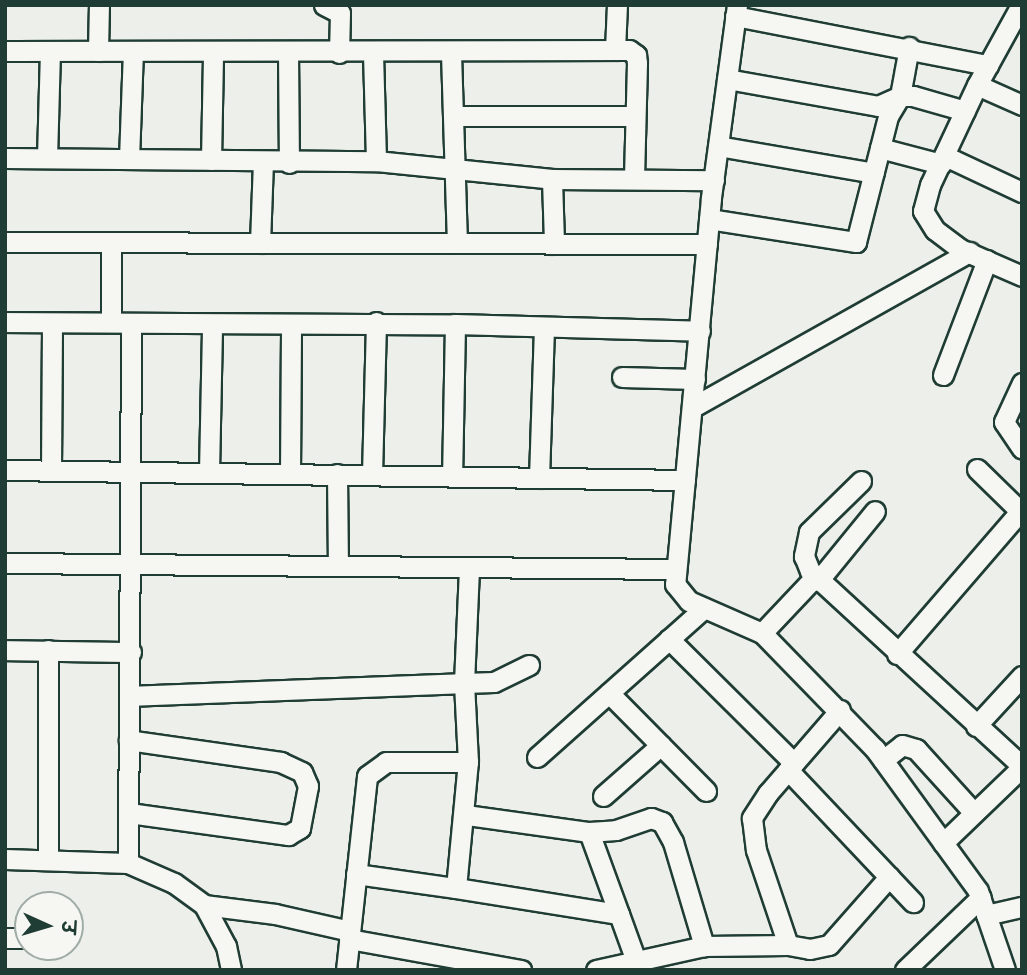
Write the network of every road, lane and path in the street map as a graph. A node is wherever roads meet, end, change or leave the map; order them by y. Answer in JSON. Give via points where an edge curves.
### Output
{"nodes":[{"id":1,"x":99,"y":5,"type":"edge"},
{"id":2,"x":324,"y":5,"type":"edge"},
{"id":3,"x":617,"y":5,"type":"edge"},
{"id":4,"x":736,"y":11,"type":"edge"},
{"id":5,"x":1019,"y":14,"type":"edge"},
{"id":6,"x":909,"y":47,"type":"junction"},
{"id":7,"x":615,"y":50,"type":"junction"},
{"id":8,"x":5,"y":51,"type":"edge"},
{"id":9,"x":50,"y":51,"type":"junction"},
{"id":10,"x":98,"y":51,"type":"junction"},
{"id":11,"x":133,"y":51,"type":"junction"},
{"id":12,"x":213,"y":52,"type":"junction"},
{"id":13,"x":288,"y":52,"type":"junction"},
{"id":14,"x":339,"y":53,"type":"junction"},
{"id":15,"x":373,"y":53,"type":"junction"},
{"id":16,"x":451,"y":53,"type":"junction"},
{"id":17,"x":988,"y":65,"type":"junction"},
{"id":18,"x":727,"y":79,"type":"junction"},
{"id":19,"x":977,"y":85,"type":"junction"},
{"id":20,"x":900,"y":96,"type":"junction"},
{"id":21,"x":1022,"y":105,"type":"edge"},
{"id":22,"x":965,"y":111,"type":"junction"},
{"id":23,"x":455,"y":116,"type":"junction"},
{"id":24,"x":634,"y":116,"type":"junction"},
{"id":25,"x":718,"y":146,"type":"junction"},
{"id":26,"x":880,"y":148,"type":"junction"},
{"id":27,"x":5,"y":158,"type":"edge"},
{"id":28,"x":47,"y":158,"type":"junction"},
{"id":29,"x":129,"y":159,"type":"junction"},
{"id":30,"x":211,"y":160,"type":"junction"},
{"id":31,"x":943,"y":160,"type":"junction"},
{"id":32,"x":263,"y":161,"type":"junction"},
{"id":33,"x":376,"y":161,"type":"junction"},
{"id":34,"x":289,"y":163,"type":"junction"},
{"id":35,"x":457,"y":170,"type":"junction"},
{"id":36,"x":874,"y":173,"type":"junction"},
{"id":37,"x":552,"y":178,"type":"junction"},
{"id":38,"x":634,"y":179,"type":"junction"},
{"id":39,"x":714,"y":180,"type":"junction"},
{"id":40,"x":1022,"y":192,"type":"edge"},
{"id":41,"x":709,"y":219,"type":"junction"},
{"id":42,"x":5,"y":242,"type":"edge"},
{"id":43,"x":111,"y":242,"type":"junction"},
{"id":44,"x":261,"y":243,"type":"junction"},
{"id":45,"x":457,"y":243,"type":"junction"},
{"id":46,"x":554,"y":244,"type":"junction"},
{"id":47,"x":707,"y":244,"type":"junction"},
{"id":48,"x":969,"y":252,"type":"junction"},
{"id":49,"x":988,"y":260,"type":"junction"},
{"id":50,"x":1022,"y":276,"type":"edge"},
{"id":51,"x":5,"y":322,"type":"edge"},
{"id":52,"x":52,"y":323,"type":"junction"},
{"id":53,"x":121,"y":323,"type":"junction"},
{"id":54,"x":376,"y":323,"type":"junction"},
{"id":55,"x":212,"y":324,"type":"junction"},
{"id":56,"x":454,"y":324,"type":"junction"},
{"id":57,"x":291,"y":325,"type":"junction"},
{"id":58,"x":544,"y":327,"type":"junction"},
{"id":59,"x":700,"y":331,"type":"junction"},
{"id":60,"x":943,"y":375,"type":"dead end"},
{"id":61,"x":622,"y":377,"type":"dead end"},
{"id":62,"x":695,"y":379,"type":"junction"},
{"id":63,"x":1022,"y":383,"type":"edge"},
{"id":64,"x":1017,"y":404,"type":"edge"},
{"id":65,"x":693,"y":407,"type":"junction"},
{"id":66,"x":1022,"y":449,"type":"edge"},
{"id":67,"x":977,"y":469,"type":"dead end"},
{"id":68,"x":5,"y":470,"type":"edge"},
{"id":69,"x":51,"y":470,"type":"junction"},
{"id":70,"x":131,"y":471,"type":"junction"},
{"id":71,"x":209,"y":472,"type":"junction"},
{"id":72,"x":290,"y":474,"type":"junction"},
{"id":73,"x":337,"y":474,"type":"junction"},
{"id":74,"x":372,"y":475,"type":"junction"},
{"id":75,"x":452,"y":476,"type":"junction"},
{"id":76,"x":539,"y":478,"type":"junction"},
{"id":77,"x":685,"y":480,"type":"junction"},
{"id":78,"x":861,"y":481,"type":"dead end"},
{"id":79,"x":875,"y":511,"type":"dead end"},
{"id":80,"x":1021,"y":511,"type":"edge"},
{"id":81,"x":5,"y":563,"type":"edge"},
{"id":82,"x":131,"y":565,"type":"junction"},
{"id":83,"x":338,"y":565,"type":"junction"},
{"id":84,"x":469,"y":567,"type":"junction"},
{"id":85,"x":673,"y":569,"type":"junction"},
{"id":86,"x":816,"y":579,"type":"junction"},
{"id":87,"x":704,"y":608,"type":"junction"},
{"id":88,"x":762,"y":633,"type":"junction"},
{"id":89,"x":669,"y":639,"type":"junction"},
{"id":90,"x":5,"y":650,"type":"edge"},
{"id":91,"x":48,"y":650,"type":"junction"},
{"id":92,"x":131,"y":652,"type":"junction"},
{"id":93,"x":897,"y":654,"type":"junction"},
{"id":94,"x":529,"y":664,"type":"dead end"},
{"id":95,"x":1022,"y":676,"type":"edge"},
{"id":96,"x":464,"y":683,"type":"junction"},
{"id":97,"x":609,"y":693,"type":"junction"},
{"id":98,"x":130,"y":696,"type":"junction"},
{"id":99,"x":840,"y":710,"type":"junction"},
{"id":100,"x":976,"y":726,"type":"junction"},
{"id":101,"x":130,"y":740,"type":"junction"},
{"id":102,"x":661,"y":745,"type":"junction"},
{"id":103,"x":537,"y":757,"type":"dead end"},
{"id":104,"x":883,"y":760,"type":"junction"},
{"id":105,"x":468,"y":762,"type":"junction"},
{"id":106,"x":791,"y":766,"type":"junction"},
{"id":107,"x":1022,"y":767,"type":"edge"},
{"id":108,"x":706,"y":791,"type":"dead end"},
{"id":109,"x":603,"y":796,"type":"dead end"},
{"id":110,"x":129,"y":813,"type":"junction"},
{"id":111,"x":974,"y":813,"type":"junction"},
{"id":112,"x":466,"y":815,"type":"junction"},
{"id":113,"x":589,"y":832,"type":"junction"},
{"id":114,"x":943,"y":843,"type":"junction"},
{"id":115,"x":5,"y":859,"type":"edge"},
{"id":116,"x":48,"y":859,"type":"junction"},
{"id":117,"x":128,"y":863,"type":"junction"},
{"id":118,"x":356,"y":874,"type":"junction"},
{"id":119,"x":889,"y":877,"type":"junction"},
{"id":120,"x":456,"y":888,"type":"junction"},
{"id":121,"x":913,"y":902,"type":"dead end"},
{"id":122,"x":204,"y":905,"type":"junction"},
{"id":123,"x":984,"y":906,"type":"junction"},
{"id":124,"x":1022,"y":907,"type":"edge"},
{"id":125,"x":619,"y":914,"type":"junction"},
{"id":126,"x":350,"y":935,"type":"junction"},
{"id":127,"x":788,"y":945,"type":"junction"},
{"id":128,"x":705,"y":946,"type":"junction"},
{"id":129,"x":635,"y":961,"type":"junction"},
{"id":130,"x":231,"y":970,"type":"edge"},
{"id":131,"x":346,"y":970,"type":"edge"},
{"id":132,"x":521,"y":970,"type":"edge"},
{"id":133,"x":596,"y":970,"type":"edge"},
{"id":134,"x":905,"y":970,"type":"edge"},
{"id":135,"x":1005,"y":970,"type":"edge"}],
"edges":[{"from":1,"to":10,"type":"street"},
{"from":2,"to":14,"type":"street","via":[[340,13]]},
{"from":3,"to":7,"type":"street"},
{"from":4,"to":6,"type":"street"},
{"from":4,"to":18,"type":"street"},
{"from":5,"to":17,"type":"street"},
{"from":6,"to":17,"type":"street"},
{"from":6,"to":20,"type":"street"},
{"from":7,"to":16,"type":"street"},
{"from":7,"to":24,"type":"street","via":[[636,55]]},
{"from":8,"to":9,"type":"street"},
{"from":9,"to":10,"type":"street"},
{"from":9,"to":28,"type":"street"},
{"from":10,"to":11,"type":"street"},
{"from":11,"to":12,"type":"street"},
{"from":11,"to":29,"type":"street"},
{"from":12,"to":13,"type":"street"},
{"from":12,"to":30,"type":"street"},
{"from":13,"to":14,"type":"street"},
{"from":13,"to":34,"type":"street"},
{"from":14,"to":15,"type":"street"},
{"from":15,"to":16,"type":"street"},
{"from":15,"to":33,"type":"street"},
{"from":16,"to":23,"type":"street"},
{"from":17,"to":19,"type":"street"},
{"from":18,"to":20,"type":"street","via":[[878,106]]},
{"from":18,"to":25,"type":"street"},
{"from":19,"to":21,"type":"street"},
{"from":19,"to":22,"type":"street"},
{"from":20,"to":22,"type":"street"},
{"from":20,"to":26,"type":"street","via":[[888,116]]},
{"from":22,"to":31,"type":"street"},
{"from":23,"to":24,"type":"street"},
{"from":23,"to":35,"type":"street"},
{"from":24,"to":38,"type":"street"},
{"from":25,"to":36,"type":"street"},
{"from":25,"to":39,"type":"street"},
{"from":26,"to":31,"type":"street"},
{"from":26,"to":36,"type":"street"},
{"from":27,"to":28,"type":"street"},
{"from":28,"to":29,"type":"street"},
{"from":29,"to":30,"type":"street"},
{"from":30,"to":32,"type":"street"},
{"from":31,"to":40,"type":"street"},
{"from":31,"to":48,"type":"street","via":[[923,203],[925,219]]},
{"from":32,"to":34,"type":"street"},
{"from":32,"to":44,"type":"street"},
{"from":33,"to":34,"type":"street"},
{"from":33,"to":35,"type":"street"},
{"from":35,"to":37,"type":"street"},
{"from":35,"to":45,"type":"street"},
{"from":36,"to":41,"type":"street","via":[[856,242]]},
{"from":37,"to":38,"type":"street"},
{"from":37,"to":46,"type":"street"},
{"from":38,"to":39,"type":"street"},
{"from":39,"to":41,"type":"street"},
{"from":41,"to":47,"type":"street"},
{"from":42,"to":43,"type":"street"},
{"from":43,"to":44,"type":"street"},
{"from":43,"to":53,"type":"street"},
{"from":44,"to":45,"type":"street"},
{"from":45,"to":46,"type":"street"},
{"from":46,"to":47,"type":"street"},
{"from":47,"to":59,"type":"street"},
{"from":48,"to":49,"type":"street"},
{"from":48,"to":65,"type":"street"},
{"from":49,"to":50,"type":"street"},
{"from":49,"to":60,"type":"street"},
{"from":51,"to":52,"type":"street"},
{"from":52,"to":53,"type":"street"},
{"from":52,"to":69,"type":"street"},
{"from":53,"to":55,"type":"street"},
{"from":53,"to":70,"type":"street"},
{"from":54,"to":56,"type":"street"},
{"from":54,"to":57,"type":"street"},
{"from":54,"to":74,"type":"street"},
{"from":55,"to":57,"type":"street"},
{"from":55,"to":71,"type":"street"},
{"from":56,"to":58,"type":"street"},
{"from":56,"to":75,"type":"street"},
{"from":57,"to":72,"type":"street"},
{"from":58,"to":59,"type":"street"},
{"from":58,"to":76,"type":"street"},
{"from":59,"to":62,"type":"street"},
{"from":61,"to":62,"type":"street"},
{"from":62,"to":65,"type":"street"},
{"from":63,"to":64,"type":"street"},
{"from":64,"to":66,"type":"street","via":[[1004,427]]},
{"from":65,"to":77,"type":"street"},
{"from":67,"to":80,"type":"street"},
{"from":68,"to":69,"type":"street"},
{"from":69,"to":70,"type":"street"},
{"from":70,"to":71,"type":"street"},
{"from":70,"to":82,"type":"street"},
{"from":71,"to":72,"type":"street"},
{"from":72,"to":73,"type":"street"},
{"from":73,"to":74,"type":"street"},
{"from":73,"to":83,"type":"street"},
{"from":74,"to":75,"type":"street"},
{"from":75,"to":76,"type":"street"},
{"from":76,"to":77,"type":"street"},
{"from":77,"to":85,"type":"street"},
{"from":78,"to":86,"type":"street","via":[[806,539],[804,556]]},
{"from":79,"to":86,"type":"street"},
{"from":80,"to":93,"type":"street"},
{"from":81,"to":82,"type":"street"},
{"from":82,"to":83,"type":"street"},
{"from":82,"to":92,"type":"street"},
{"from":83,"to":84,"type":"street"},
{"from":84,"to":85,"type":"street"},
{"from":84,"to":96,"type":"street"},
{"from":85,"to":87,"type":"street","via":[[681,594]]},
{"from":86,"to":88,"type":"street"},
{"from":86,"to":93,"type":"street"},
{"from":87,"to":88,"type":"street"},
{"from":87,"to":89,"type":"street"},
{"from":88,"to":99,"type":"street"},
{"from":89,"to":97,"type":"street"},
{"from":89,"to":106,"type":"street"},
{"from":90,"to":91,"type":"street"},
{"from":91,"to":92,"type":"street"},
{"from":91,"to":116,"type":"street"},
{"from":92,"to":98,"type":"street"},
{"from":93,"to":100,"type":"street"},
{"from":94,"to":96,"type":"street","via":[[494,682]]},
{"from":95,"to":100,"type":"street"},
{"from":96,"to":98,"type":"street"},
{"from":96,"to":105,"type":"street"},
{"from":97,"to":102,"type":"street"},
{"from":97,"to":103,"type":"street"},
{"from":98,"to":101,"type":"street"},
{"from":99,"to":104,"type":"street"},
{"from":99,"to":106,"type":"street"},
{"from":100,"to":107,"type":"street"},
{"from":101,"to":110,"type":"street"},
{"from":101,"to":110,"type":"street","via":[[281,762],[302,772],[308,786],[300,828],[288,835]]},
{"from":102,"to":108,"type":"street"},
{"from":102,"to":109,"type":"street"},
{"from":104,"to":111,"type":"street","via":[[902,745],[916,749]]},
{"from":104,"to":114,"type":"street"},
{"from":105,"to":112,"type":"street"},
{"from":105,"to":118,"type":"street","via":[[400,761],[371,770],[364,788]]},
{"from":106,"to":119,"type":"street"},
{"from":106,"to":127,"type":"street","via":[[759,804],[752,832]]},
{"from":107,"to":111,"type":"street"},
{"from":110,"to":117,"type":"street"},
{"from":111,"to":114,"type":"street"},
{"from":112,"to":113,"type":"street"},
{"from":112,"to":120,"type":"street"},
{"from":113,"to":125,"type":"street"},
{"from":113,"to":128,"type":"street","via":[[616,830],[651,818],[662,822],[673,842]]},
{"from":114,"to":123,"type":"street"},
{"from":115,"to":116,"type":"street"},
{"from":116,"to":117,"type":"street"},
{"from":117,"to":122,"type":"street","via":[[174,883]]},
{"from":118,"to":120,"type":"street"},
{"from":118,"to":126,"type":"street"},
{"from":119,"to":121,"type":"street"},
{"from":119,"to":127,"type":"street","via":[[829,945],[810,949]]},
{"from":120,"to":125,"type":"street"},
{"from":122,"to":126,"type":"street","via":[[275,914]]},
{"from":122,"to":130,"type":"street","via":[[226,946]]},
{"from":123,"to":124,"type":"street"},
{"from":123,"to":134,"type":"street"},
{"from":123,"to":135,"type":"street"},
{"from":125,"to":129,"type":"street"},
{"from":126,"to":131,"type":"street"},
{"from":126,"to":132,"type":"street"},
{"from":127,"to":128,"type":"street"},
{"from":128,"to":129,"type":"street"},
{"from":129,"to":133,"type":"street"}]}
